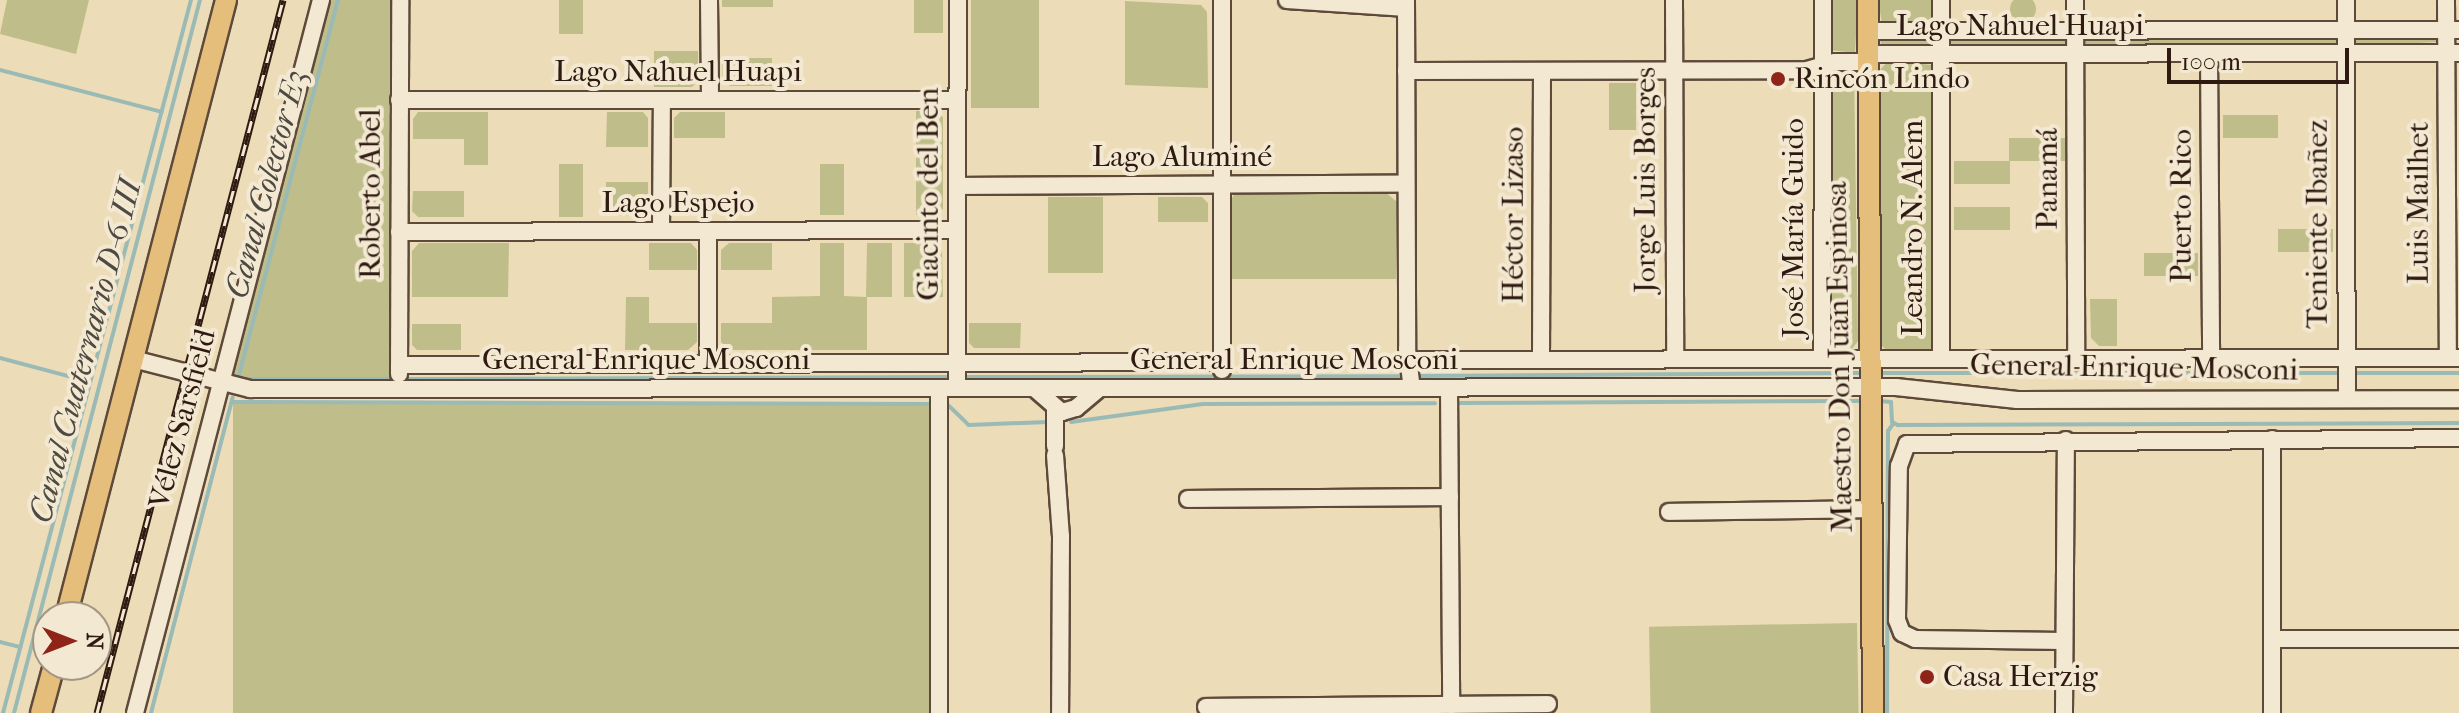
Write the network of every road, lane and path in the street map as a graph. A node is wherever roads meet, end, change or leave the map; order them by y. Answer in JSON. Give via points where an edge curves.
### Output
{"nodes":[{"id":1,"x":226,"y":0,"type":"edge"},
{"id":2,"x":321,"y":0,"type":"edge"},
{"id":3,"x":400,"y":0,"type":"edge"},
{"id":4,"x":709,"y":0,"type":"edge"},
{"id":5,"x":958,"y":0,"type":"edge"},
{"id":6,"x":1222,"y":0,"type":"edge"},
{"id":7,"x":1287,"y":0,"type":"edge"},
{"id":8,"x":1674,"y":0,"type":"edge"},
{"id":9,"x":1823,"y":0,"type":"edge"},
{"id":10,"x":1868,"y":0,"type":"edge"},
{"id":11,"x":1941,"y":0,"type":"edge"},
{"id":12,"x":2075,"y":0,"type":"edge"},
{"id":13,"x":2346,"y":0,"type":"edge"},
{"id":14,"x":2446,"y":0,"type":"edge"},
{"id":15,"x":1406,"y":4,"type":"edge"},
{"id":16,"x":2346,"y":30,"type":"junction"},
{"id":17,"x":2453,"y":30,"type":"edge"},
{"id":18,"x":1868,"y":31,"type":"junction"},
{"id":19,"x":1941,"y":31,"type":"junction"},
{"id":20,"x":2075,"y":31,"type":"junction"},
{"id":21,"x":2209,"y":53,"type":"junction"},
{"id":22,"x":2346,"y":53,"type":"junction"},
{"id":23,"x":2453,"y":53,"type":"edge"},
{"id":24,"x":1941,"y":54,"type":"junction"},
{"id":25,"x":2075,"y":54,"type":"junction"},
{"id":26,"x":1868,"y":58,"type":"junction"},
{"id":27,"x":1823,"y":66,"type":"junction"},
{"id":28,"x":1406,"y":71,"type":"junction"},
{"id":29,"x":1542,"y":71,"type":"junction"},
{"id":30,"x":1674,"y":71,"type":"junction"},
{"id":31,"x":399,"y":100,"type":"junction"},
{"id":32,"x":662,"y":100,"type":"junction"},
{"id":33,"x":710,"y":100,"type":"junction"},
{"id":34,"x":957,"y":100,"type":"junction"},
{"id":35,"x":1406,"y":184,"type":"junction"},
{"id":36,"x":1222,"y":185,"type":"junction"},
{"id":37,"x":957,"y":186,"type":"junction"},
{"id":38,"x":957,"y":230,"type":"junction"},
{"id":39,"x":661,"y":231,"type":"junction"},
{"id":40,"x":708,"y":231,"type":"junction"},
{"id":41,"x":399,"y":232,"type":"junction"},
{"id":42,"x":2347,"y":358,"type":"junction"},
{"id":43,"x":2453,"y":358,"type":"edge"},
{"id":44,"x":133,"y":359,"type":"junction"},
{"id":45,"x":1675,"y":359,"type":"junction"},
{"id":46,"x":1822,"y":359,"type":"junction"},
{"id":47,"x":1870,"y":359,"type":"junction"},
{"id":48,"x":1941,"y":359,"type":"junction"},
{"id":49,"x":2076,"y":359,"type":"junction"},
{"id":50,"x":2211,"y":359,"type":"junction"},
{"id":51,"x":1408,"y":360,"type":"junction"},
{"id":52,"x":1541,"y":360,"type":"junction"},
{"id":53,"x":957,"y":363,"type":"junction"},
{"id":54,"x":708,"y":364,"type":"junction"},
{"id":55,"x":399,"y":365,"type":"junction"},
{"id":56,"x":222,"y":382,"type":"junction"},
{"id":57,"x":1872,"y":387,"type":"junction"},
{"id":58,"x":399,"y":388,"type":"junction"},
{"id":59,"x":939,"y":388,"type":"junction"},
{"id":60,"x":957,"y":388,"type":"junction"},
{"id":61,"x":1034,"y":388,"type":"junction"},
{"id":62,"x":1100,"y":388,"type":"junction"},
{"id":63,"x":1412,"y":388,"type":"junction"},
{"id":64,"x":1449,"y":388,"type":"junction"},
{"id":65,"x":2347,"y":399,"type":"junction"},
{"id":66,"x":2459,"y":399,"type":"edge"},
{"id":67,"x":1055,"y":410,"type":"junction"},
{"id":68,"x":2459,"y":438,"type":"edge"},
{"id":69,"x":2272,"y":439,"type":"junction"},
{"id":70,"x":2066,"y":440,"type":"junction"},
{"id":71,"x":1450,"y":497,"type":"junction"},
{"id":72,"x":1188,"y":499,"type":"dead end"},
{"id":73,"x":1872,"y":509,"type":"junction"},
{"id":74,"x":1669,"y":512,"type":"dead end"},
{"id":75,"x":70,"y":601,"type":"edge"},
{"id":76,"x":2272,"y":639,"type":"junction"},
{"id":77,"x":2459,"y":639,"type":"edge"},
{"id":78,"x":2064,"y":641,"type":"junction"},
{"id":79,"x":50,"y":681,"type":"edge"},
{"id":80,"x":1548,"y":704,"type":"dead end"},
{"id":81,"x":1451,"y":705,"type":"junction"},
{"id":82,"x":1206,"y":707,"type":"dead end"},
{"id":83,"x":41,"y":713,"type":"edge"},
{"id":84,"x":135,"y":713,"type":"edge"},
{"id":85,"x":939,"y":713,"type":"edge"},
{"id":86,"x":1060,"y":713,"type":"edge"},
{"id":87,"x":1873,"y":713,"type":"edge"},
{"id":88,"x":2064,"y":713,"type":"edge"},
{"id":89,"x":2272,"y":713,"type":"edge"}],
"edges":[{"from":1,"to":44,"type":"main road"},
{"from":2,"to":56,"type":"street","name":"Vélez Sarsfield"},
{"from":3,"to":31,"type":"street","name":"Roberto Abel"},
{"from":4,"to":33,"type":"street"},
{"from":5,"to":34,"type":"street","name":"Giacinto del Ben"},
{"from":6,"to":36,"type":"street"},
{"from":7,"to":15,"type":"street"},
{"from":8,"to":30,"type":"street","name":"Jorge Luis Borges"},
{"from":9,"to":27,"type":"street","name":"José María Guido"},
{"from":10,"to":18,"type":"main road","name":"Maestro Don Juan Espinosa"},
{"from":11,"to":19,"type":"street","name":"Leandro N. Alem"},
{"from":12,"to":20,"type":"street","name":"Panamá"},
{"from":13,"to":16,"type":"street","name":"Teniente Ibañez"},
{"from":14,"to":17,"type":"street","name":"Luis Mailhet"},
{"from":15,"to":28,"type":"street"},
{"from":16,"to":17,"type":"street","name":"Lago Nahuel Huapi"},
{"from":16,"to":20,"type":"street","name":"Lago Nahuel Huapi"},
{"from":16,"to":22,"type":"street","name":"Teniente Ibañez"},
{"from":17,"to":23,"type":"street","name":"Luis Mailhet"},
{"from":18,"to":19,"type":"street","name":"Lago Nahuel Huapi"},
{"from":18,"to":26,"type":"main road","name":"Maestro Don Juan Espinosa"},
{"from":19,"to":20,"type":"street","name":"Lago Nahuel Huapi"},
{"from":19,"to":24,"type":"street","name":"Leandro N. Alem"},
{"from":20,"to":25,"type":"street","name":"Panamá"},
{"from":21,"to":22,"type":"street","name":"Lago Nahuel Huapi"},
{"from":21,"to":25,"type":"street","name":"Lago Nahuel Huapi"},
{"from":21,"to":50,"type":"street","name":"Puerto Rico"},
{"from":22,"to":23,"type":"street","name":"Lago Nahuel Huapi"},
{"from":22,"to":42,"type":"street","name":"Teniente Ibañez"},
{"from":23,"to":43,"type":"street","name":"Luis Mailhet"},
{"from":24,"to":25,"type":"street","name":"Lago Nahuel Huapi"},
{"from":24,"to":26,"type":"street","name":"Lago Nahuel Huapi"},
{"from":24,"to":48,"type":"street","name":"Leandro N. Alem"},
{"from":25,"to":49,"type":"street","name":"Panamá"},
{"from":26,"to":27,"type":"street","name":"Lago Nahuel Huapi"},
{"from":26,"to":47,"type":"main road","name":"Maestro Don Juan Espinosa"},
{"from":27,"to":30,"type":"street","name":"Lago Nahuel Huapi"},
{"from":27,"to":46,"type":"street","name":"José María Guido"},
{"from":28,"to":29,"type":"street","name":"Lago Nahuel Huapi"},
{"from":28,"to":35,"type":"street"},
{"from":29,"to":30,"type":"street","name":"Lago Nahuel Huapi"},
{"from":29,"to":52,"type":"street","name":"Héctor Lizaso"},
{"from":30,"to":45,"type":"street","name":"Jorge Luis Borges"},
{"from":31,"to":32,"type":"street","name":"Lago Nahuel Huapi"},
{"from":31,"to":41,"type":"street","name":"Roberto Abel"},
{"from":32,"to":33,"type":"street","name":"Lago Nahuel Huapi"},
{"from":32,"to":39,"type":"street"},
{"from":33,"to":34,"type":"street","name":"Lago Nahuel Huapi"},
{"from":34,"to":37,"type":"street","name":"Giacinto del Ben"},
{"from":35,"to":36,"type":"street","name":"Lago Aluminé"},
{"from":35,"to":51,"type":"street"},
{"from":36,"to":37,"type":"street","name":"Lago Aluminé"},
{"from":36,"to":53,"type":"street","via":[[1222,366]]},
{"from":37,"to":38,"type":"street","name":"Giacinto del Ben"},
{"from":38,"to":40,"type":"street","name":"Lago Espejo"},
{"from":38,"to":53,"type":"street","name":"Giacinto del Ben"},
{"from":39,"to":40,"type":"street","name":"Lago Espejo"},
{"from":39,"to":41,"type":"street","name":"Lago Espejo"},
{"from":40,"to":54,"type":"street"},
{"from":41,"to":55,"type":"street","name":"Roberto Abel"},
{"from":42,"to":43,"type":"street"},
{"from":42,"to":50,"type":"street"},
{"from":42,"to":65,"type":"street","name":"Teniente Ibañez"},
{"from":44,"to":56,"type":"street","name":"General Enrique Mosconi"},
{"from":44,"to":75,"type":"main road"},
{"from":45,"to":46,"type":"street"},
{"from":45,"to":52,"type":"street"},
{"from":46,"to":47,"type":"street"},
{"from":47,"to":48,"type":"street"},
{"from":47,"to":57,"type":"main road","name":"Maestro Don Juan Espinosa"},
{"from":48,"to":49,"type":"street"},
{"from":49,"to":50,"type":"street"},
{"from":51,"to":52,"type":"street"},
{"from":51,"to":63,"type":"street"},
{"from":53,"to":54,"type":"street"},
{"from":53,"to":60,"type":"street","name":"Giacinto del Ben"},
{"from":54,"to":55,"type":"street"},
{"from":55,"to":58,"type":"street","name":"Roberto Abel"},
{"from":56,"to":58,"type":"street","name":"General Enrique Mosconi","via":[[250,389]]},
{"from":56,"to":84,"type":"street","name":"Vélez Sarsfield"},
{"from":57,"to":64,"type":"street","name":"General Enrique Mosconi"},
{"from":57,"to":65,"type":"street","name":"General Enrique Mosconi","via":[[2017,400]]},
{"from":57,"to":73,"type":"main road","name":"Maestro Don Juan Espinosa"},
{"from":58,"to":59,"type":"street","name":"General Enrique Mosconi"},
{"from":59,"to":60,"type":"street","name":"General Enrique Mosconi"},
{"from":59,"to":85,"type":"street"},
{"from":60,"to":61,"type":"street","name":"General Enrique Mosconi"},
{"from":61,"to":62,"type":"street","name":"General Enrique Mosconi"},
{"from":61,"to":67,"type":"street"},
{"from":62,"to":63,"type":"street","name":"General Enrique Mosconi"},
{"from":62,"to":67,"type":"street","via":[[1073,410]]},
{"from":63,"to":64,"type":"street","name":"General Enrique Mosconi"},
{"from":64,"to":71,"type":"street"},
{"from":65,"to":66,"type":"street","name":"General Enrique Mosconi"},
{"from":67,"to":86,"type":"street"},
{"from":68,"to":69,"type":"street"},
{"from":69,"to":70,"type":"street"},
{"from":69,"to":76,"type":"street"},
{"from":70,"to":78,"type":"street"},
{"from":70,"to":78,"type":"street","via":[[1920,441],[1904,448],[1899,461],[1897,604],[1899,630],[1911,638]]},
{"from":71,"to":72,"type":"street"},
{"from":71,"to":81,"type":"street"},
{"from":73,"to":74,"type":"street"},
{"from":73,"to":87,"type":"main road","name":"Maestro Don Juan Espinosa"},
{"from":76,"to":77,"type":"street"},
{"from":76,"to":89,"type":"street"},
{"from":78,"to":88,"type":"street"},
{"from":79,"to":83,"type":"main road"},
{"from":80,"to":81,"type":"street"},
{"from":81,"to":82,"type":"street"}]}
